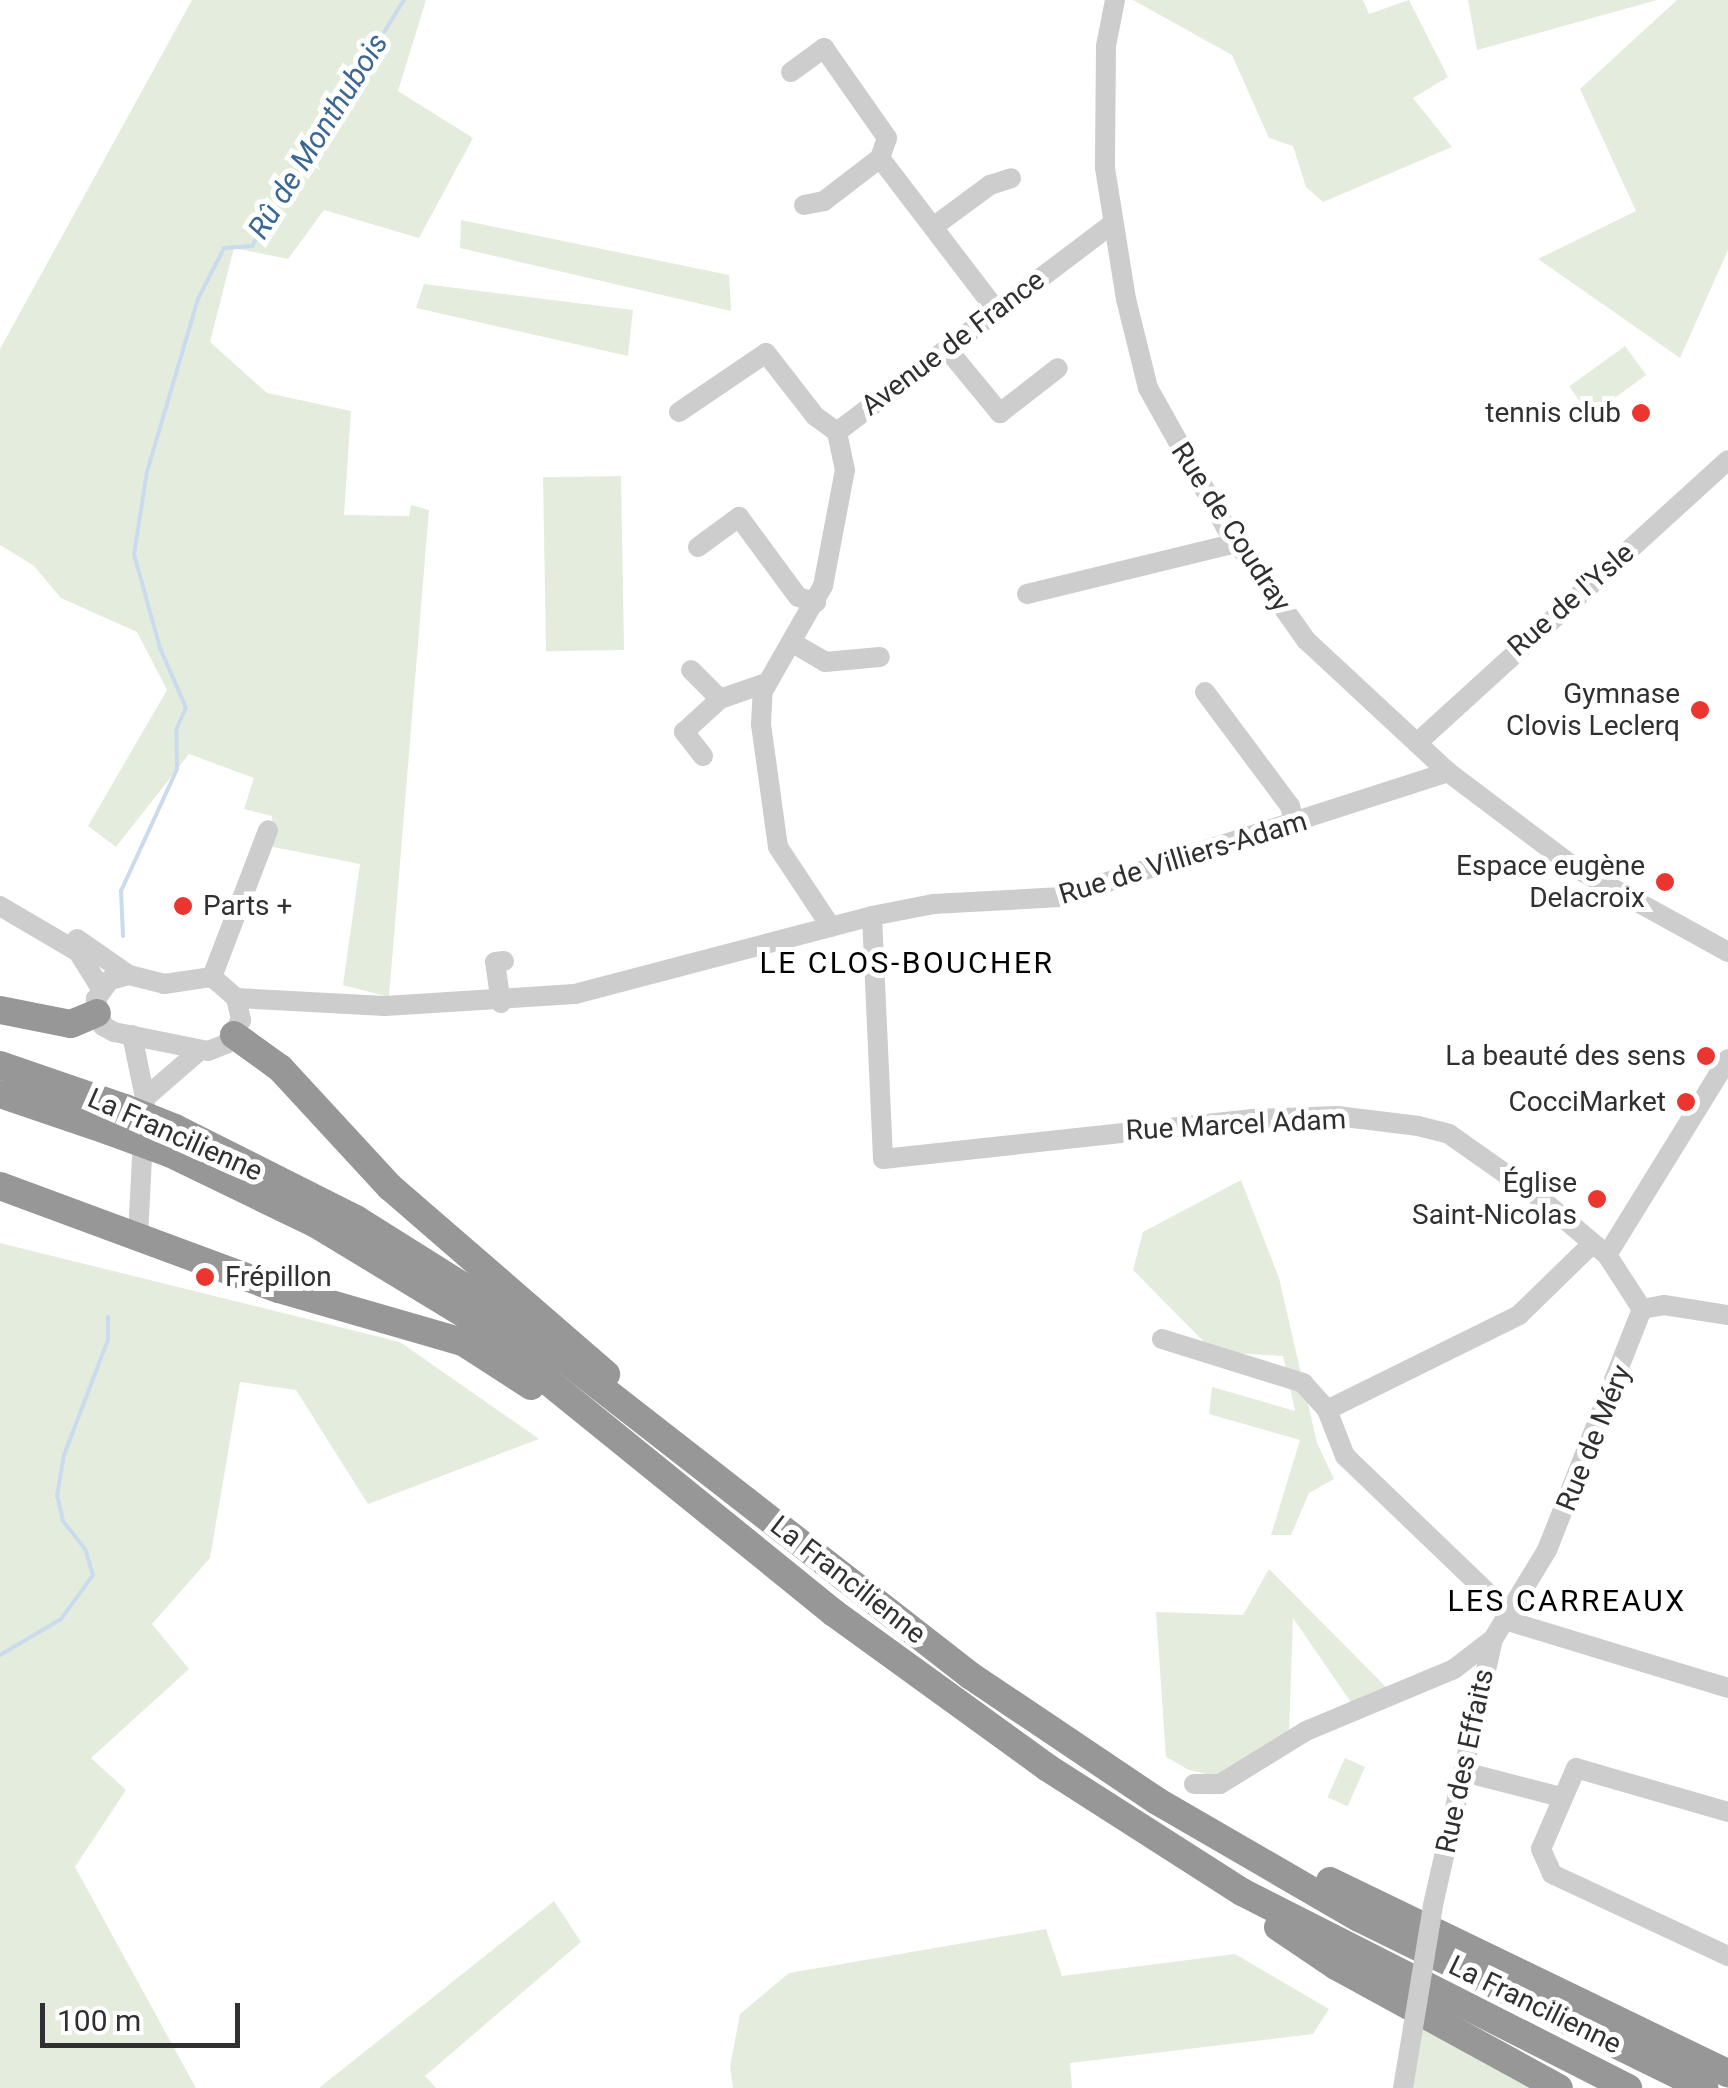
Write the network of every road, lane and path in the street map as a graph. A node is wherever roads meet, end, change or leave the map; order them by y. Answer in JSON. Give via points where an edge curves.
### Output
{"nodes":[{"id":1,"x":1116,"y":0,"type":"edge"},
{"id":2,"x":792,"y":72,"type":"dead end"},
{"id":3,"x":880,"y":158,"type":"junction"},
{"id":4,"x":1011,"y":178,"type":"dead end"},
{"id":5,"x":804,"y":205,"type":"dead end"},
{"id":6,"x":1112,"y":224,"type":"junction"},
{"id":7,"x":933,"y":227,"type":"junction"},
{"id":8,"x":997,"y":311,"type":"junction"},
{"id":9,"x":948,"y":350,"type":"junction"},
{"id":10,"x":1058,"y":368,"type":"dead end"},
{"id":11,"x":679,"y":412,"type":"dead end"},
{"id":12,"x":837,"y":432,"type":"junction"},
{"id":13,"x":1728,"y":460,"type":"edge"},
{"id":14,"x":1237,"y":542,"type":"junction"},
{"id":15,"x":698,"y":548,"type":"dead end"},
{"id":16,"x":1026,"y":594,"type":"dead end"},
{"id":17,"x":816,"y":602,"type":"junction"},
{"id":18,"x":791,"y":642,"type":"junction"},
{"id":19,"x":880,"y":657,"type":"dead end"},
{"id":20,"x":691,"y":670,"type":"dead end"},
{"id":21,"x":766,"y":683,"type":"junction"},
{"id":22,"x":1204,"y":692,"type":"dead end"},
{"id":23,"x":720,"y":698,"type":"junction"},
{"id":24,"x":1416,"y":744,"type":"junction"},
{"id":25,"x":703,"y":756,"type":"dead end"},
{"id":26,"x":1448,"y":772,"type":"junction"},
{"id":27,"x":1295,"y":825,"type":"junction"},
{"id":28,"x":268,"y":830,"type":"dead end"},
{"id":29,"x":0,"y":906,"type":"edge"},
{"id":30,"x":872,"y":916,"type":"junction"},
{"id":31,"x":39,"y":926,"type":"junction"},
{"id":32,"x":830,"y":927,"type":"junction"},
{"id":33,"x":1728,"y":952,"type":"edge"},
{"id":34,"x":504,"y":961,"type":"dead end"},
{"id":35,"x":129,"y":975,"type":"junction"},
{"id":36,"x":212,"y":977,"type":"junction"},
{"id":37,"x":236,"y":998,"type":"junction"},
{"id":38,"x":99,"y":1000,"type":"junction"},
{"id":39,"x":267,"y":1002,"type":"junction"},
{"id":40,"x":501,"y":1002,"type":"junction"},
{"id":41,"x":0,"y":1010,"type":"edge"},
{"id":42,"x":238,"y":1028,"type":"junction"},
{"id":43,"x":132,"y":1035,"type":"junction"},
{"id":44,"x":199,"y":1051,"type":"junction"},
{"id":45,"x":1728,"y":1059,"type":"edge"},
{"id":46,"x":0,"y":1065,"type":"edge"},
{"id":47,"x":0,"y":1094,"type":"edge"},
{"id":48,"x":127,"y":1112,"type":"junction"},
{"id":49,"x":172,"y":1141,"type":"junction"},
{"id":50,"x":0,"y":1186,"type":"edge"},
{"id":51,"x":138,"y":1237,"type":"junction"},
{"id":52,"x":1600,"y":1250,"type":"junction"},
{"id":53,"x":1642,"y":1309,"type":"junction"},
{"id":54,"x":1728,"y":1315,"type":"edge"},
{"id":55,"x":1162,"y":1339,"type":"dead end"},
{"id":56,"x":1327,"y":1410,"type":"junction"},
{"id":57,"x":654,"y":1426,"type":"junction"},
{"id":58,"x":650,"y":1461,"type":"junction"},
{"id":59,"x":1509,"y":1618,"type":"junction"},
{"id":60,"x":1494,"y":1638,"type":"junction"},
{"id":61,"x":1728,"y":1688,"type":"edge"},
{"id":62,"x":1464,"y":1772,"type":"junction"},
{"id":63,"x":1194,"y":1784,"type":"dead end"},
{"id":64,"x":1561,"y":1796,"type":"junction"},
{"id":65,"x":1728,"y":1812,"type":"edge"},
{"id":66,"x":1259,"y":1857,"type":"junction"},
{"id":67,"x":1242,"y":1892,"type":"junction"},
{"id":68,"x":1728,"y":1956,"type":"edge"},
{"id":69,"x":1728,"y":2073,"type":"edge"},
{"id":70,"x":1403,"y":2088,"type":"edge"},
{"id":71,"x":1559,"y":2088,"type":"edge"},
{"id":72,"x":1628,"y":2088,"type":"edge"},
{"id":73,"x":1704,"y":2088,"type":"edge"}],
"edges":[{"from":1,"to":6,"type":"street","name":"Rue de Coudray","via":[[1106,46],[1105,168]]},
{"from":2,"to":3,"type":"street","via":[[824,48],[887,138]]},
{"from":3,"to":5,"type":"street","via":[[824,201]]},
{"from":3,"to":7,"type":"street"},
{"from":4,"to":7,"type":"street","via":[[990,185]]},
{"from":6,"to":8,"type":"street","name":"Avenue de France"},
{"from":6,"to":14,"type":"street","name":"Rue de Coudray","via":[[1148,388]]},
{"from":7,"to":8,"type":"street"},
{"from":8,"to":9,"type":"street","name":"Avenue de France"},
{"from":9,"to":10,"type":"street","via":[[1000,412]]},
{"from":9,"to":12,"type":"street","name":"Avenue de France"},
{"from":11,"to":12,"type":"street","via":[[766,352],[815,416]]},
{"from":12,"to":17,"type":"street","name":"Avenue de France","via":[[845,470]]},
{"from":13,"to":24,"type":"street","name":"Rue de l'Ysle"},
{"from":14,"to":16,"type":"street"},
{"from":14,"to":24,"type":"street","name":"Rue de Coudray","via":[[1306,640]]},
{"from":15,"to":17,"type":"street","via":[[740,518],[798,597]]},
{"from":17,"to":18,"type":"street","name":"Avenue de France"},
{"from":18,"to":19,"type":"street","via":[[825,662]]},
{"from":18,"to":21,"type":"street","name":"Avenue de France"},
{"from":20,"to":23,"type":"street"},
{"from":21,"to":23,"type":"street"},
{"from":21,"to":32,"type":"street","name":"Avenue de France","via":[[762,724],[778,847]]},
{"from":22,"to":27,"type":"street","via":[[1290,806]]},
{"from":23,"to":25,"type":"street","via":[[684,732]]},
{"from":24,"to":26,"type":"street","name":"Rue de Coudray"},
{"from":26,"to":27,"type":"street","name":"Rue de Villiers-Adam"},
{"from":26,"to":33,"type":"street","name":"Rue de Coudray","via":[[1574,867]]},
{"from":27,"to":30,"type":"street","name":"Rue de Villiers-Adam","via":[[1061,897],[932,904]]},
{"from":28,"to":36,"type":"street"},
{"from":29,"to":31,"type":"street"},
{"from":30,"to":32,"type":"street","name":"Rue de Villiers-Adam"},
{"from":30,"to":52,"type":"street","name":"Rue Marcel Adam","via":[[884,1159],[1046,1138],[1337,1116],[1449,1134],[1542,1198]]},
{"from":31,"to":35,"type":"street","via":[[76,938]]},
{"from":31,"to":38,"type":"street","via":[[78,952]]},
{"from":32,"to":40,"type":"street","name":"Rue de Villiers-Adam","via":[[652,978]]},
{"from":34,"to":40,"type":"street","via":[[496,962]]},
{"from":35,"to":36,"type":"street","via":[[164,984]]},
{"from":35,"to":38,"type":"street"},
{"from":36,"to":37,"type":"street"},
{"from":37,"to":39,"type":"street","name":"Rue de Villiers-Adam"},
{"from":37,"to":42,"type":"street"},
{"from":38,"to":41,"type":"highway","via":[[71,1024]]},
{"from":38,"to":43,"type":"street","via":[[114,1032]]},
{"from":39,"to":40,"type":"street","name":"Rue de Villiers-Adam"},
{"from":39,"to":42,"type":"street"},
{"from":42,"to":44,"type":"street","via":[[216,1050]]},
{"from":42,"to":57,"type":"highway","via":[[390,1187],[582,1348]]},
{"from":43,"to":44,"type":"street"},
{"from":43,"to":48,"type":"street"},
{"from":44,"to":48,"type":"street"},
{"from":45,"to":52,"type":"street"},
{"from":46,"to":48,"type":"highway","name":"La Francilienne"},
{"from":47,"to":48,"type":"highway","name":"La Francilienne"},
{"from":48,"to":49,"type":"highway","name":"La Francilienne","bridge":true},
{"from":48,"to":51,"type":"street"},
{"from":49,"to":57,"type":"highway","name":"La Francilienne","via":[[356,1219],[504,1313]]},
{"from":49,"to":58,"type":"highway","name":"La Francilienne","via":[[466,1315]]},
{"from":50,"to":51,"type":"highway"},
{"from":51,"to":58,"type":"highway","via":[[279,1289],[463,1342],[606,1441]]},
{"from":52,"to":53,"type":"street"},
{"from":52,"to":56,"type":"street","via":[[1520,1315]]},
{"from":53,"to":54,"type":"street","via":[[1664,1305]]},
{"from":53,"to":59,"type":"street","name":"Rue de Méry","via":[[1569,1499]]},
{"from":55,"to":56,"type":"street","via":[[1304,1383]]},
{"from":56,"to":59,"type":"street","via":[[1346,1456]]},
{"from":57,"to":66,"type":"highway","name":"La Francilienne","via":[[971,1676],[1157,1801]]},
{"from":58,"to":67,"type":"highway","name":"La Francilienne","via":[[948,1701]]},
{"from":59,"to":60,"type":"street","name":"Rue des Effaits"},
{"from":59,"to":61,"type":"street"},
{"from":60,"to":62,"type":"street","name":"Rue des Effaits"},
{"from":60,"to":63,"type":"street","via":[[1454,1669],[1306,1732],[1220,1784]]},
{"from":62,"to":64,"type":"street"},
{"from":62,"to":70,"type":"street","name":"Rue des Effaits","bridge":true,"via":[[1433,1906]]},
{"from":64,"to":65,"type":"street","via":[[1576,1768]]},
{"from":64,"to":68,"type":"street","via":[[1542,1849],[1552,1874]]},
{"from":66,"to":69,"type":"highway","via":[[1277,1856]]},
{"from":66,"to":73,"type":"highway","name":"La Francilienne","via":[[1360,1918]]},
{"from":67,"to":71,"type":"highway","via":[[1250,1907],[1336,1966]]},
{"from":67,"to":72,"type":"highway","name":"La Francilienne"}]}
